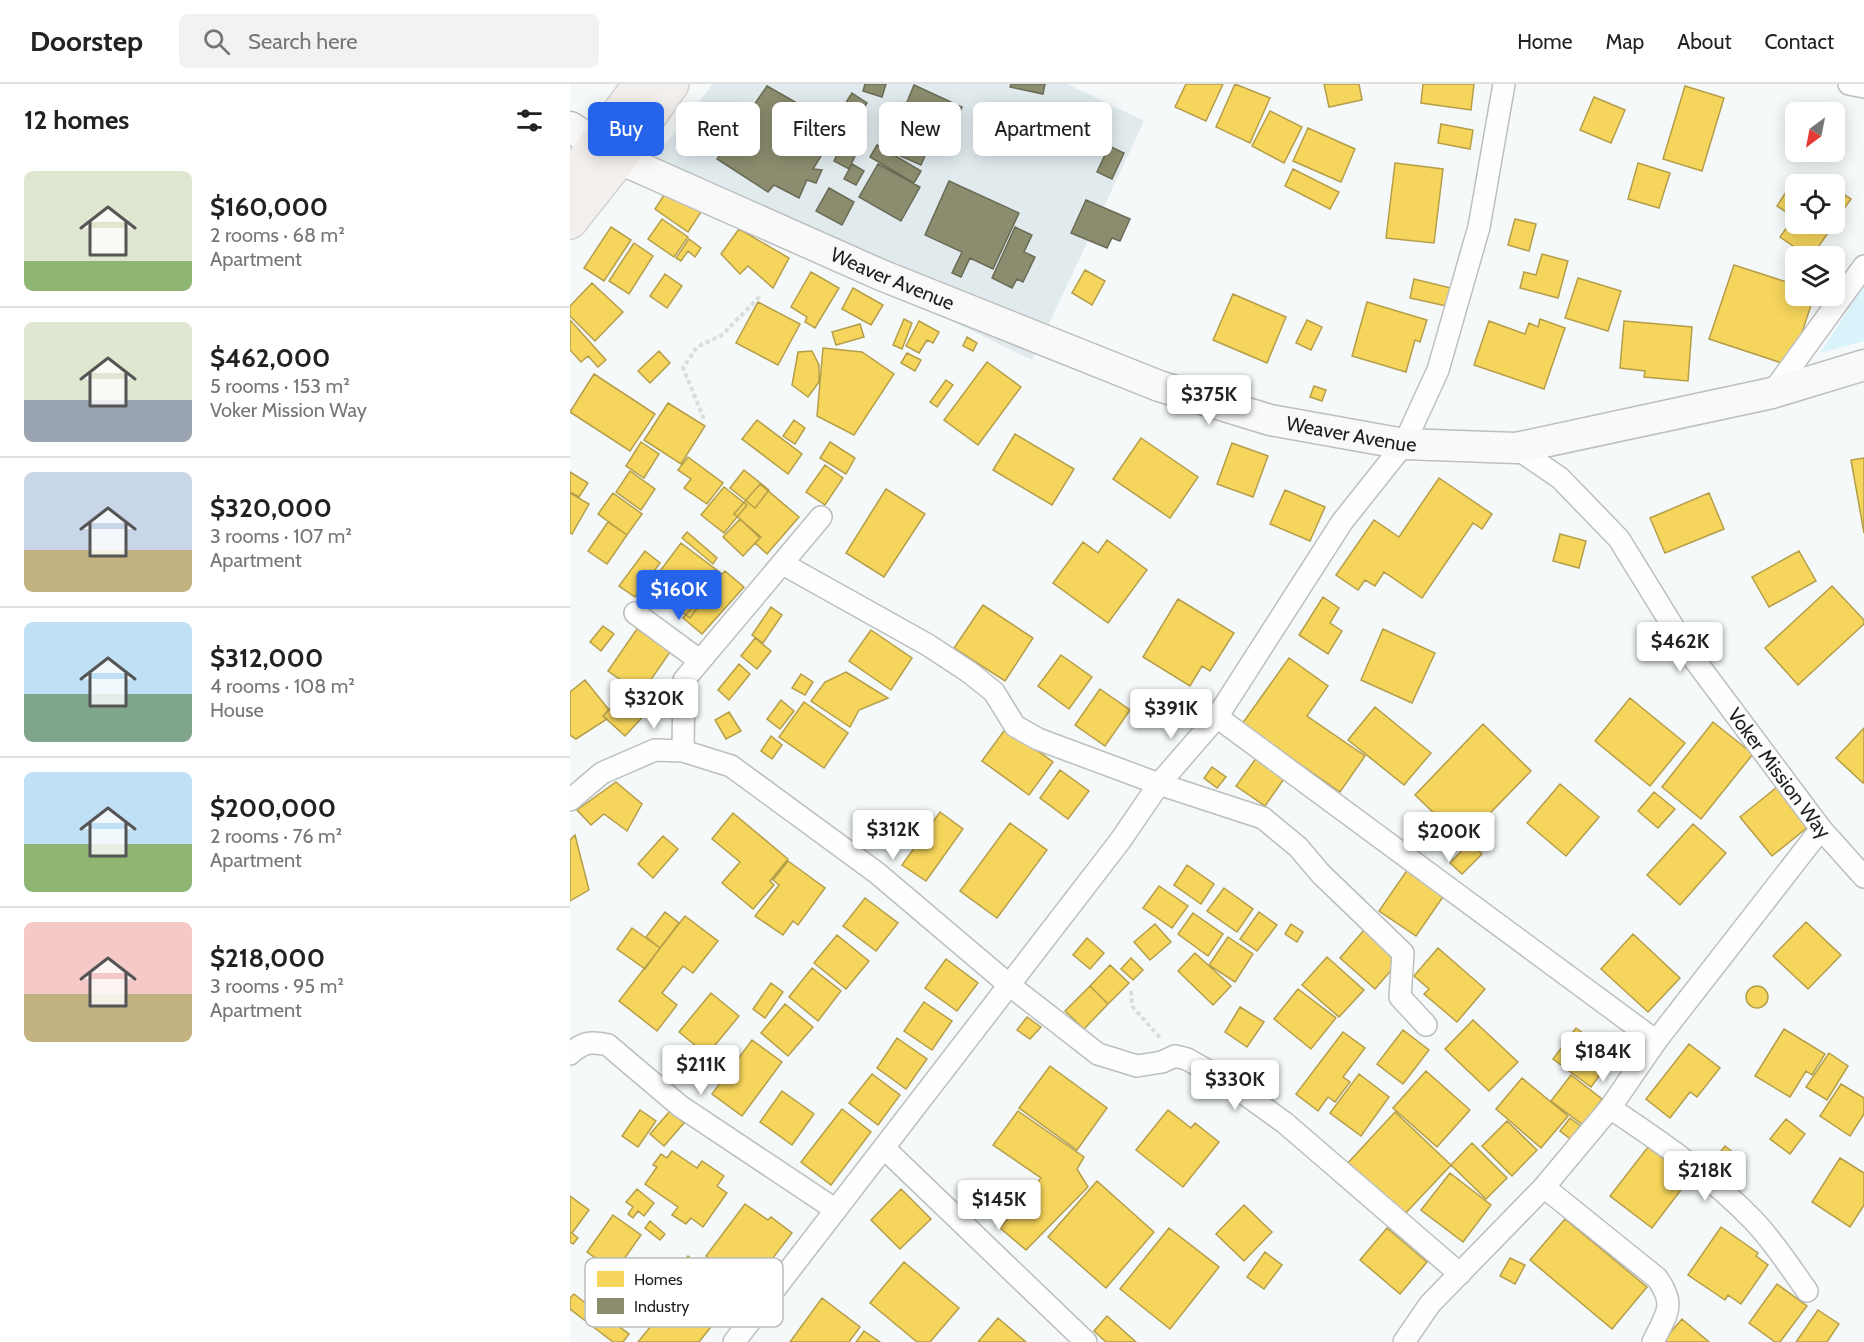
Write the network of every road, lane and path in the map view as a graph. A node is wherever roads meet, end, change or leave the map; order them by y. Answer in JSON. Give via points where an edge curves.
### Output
{"nodes":[{"id":1,"x":640,"y":84,"type":"edge"},
{"id":2,"x":672,"y":84,"type":"edge"},
{"id":3,"x":1504,"y":84,"type":"edge"},
{"id":4,"x":1850,"y":84,"type":"edge"},
{"id":5,"x":1864,"y":87,"type":"edge"},
{"id":6,"x":632,"y":102,"type":"edge"},
{"id":7,"x":655,"y":102,"type":"edge"},
{"id":8,"x":570,"y":127,"type":"edge"},
{"id":9,"x":588,"y":139,"type":"edge"},
{"id":10,"x":602,"y":156,"type":"edge"},
{"id":11,"x":606,"y":156,"type":"edge"},
{"id":12,"x":617,"y":156,"type":"edge"},
{"id":13,"x":570,"y":179,"type":"edge"},
{"id":14,"x":570,"y":222,"type":"edge"},
{"id":15,"x":1864,"y":266,"type":"edge"},
{"id":16,"x":761,"y":295,"type":"dead end"},
{"id":17,"x":1864,"y":365,"type":"edge"},
{"id":18,"x":1772,"y":393,"type":"junction"},
{"id":19,"x":704,"y":419,"type":"dead end"},
{"id":20,"x":1404,"y":444,"type":"junction"},
{"id":21,"x":1516,"y":448,"type":"junction"},
{"id":22,"x":821,"y":517,"type":"dead end"},
{"id":23,"x":783,"y":564,"type":"junction"},
{"id":24,"x":635,"y":614,"type":"dead end"},
{"id":25,"x":699,"y":660,"type":"junction"},
{"id":26,"x":1216,"y":717,"type":"junction"},
{"id":27,"x":683,"y":751,"type":"junction"},
{"id":28,"x":1159,"y":784,"type":"junction"},
{"id":29,"x":570,"y":800,"type":"edge"},
{"id":30,"x":1821,"y":829,"type":"junction"},
{"id":31,"x":1864,"y":877,"type":"edge"},
{"id":32,"x":1008,"y":984,"type":"junction"},
{"id":33,"x":1131,"y":991,"type":"dead end"},
{"id":34,"x":1426,"y":1025,"type":"dead end"},
{"id":35,"x":1656,"y":1041,"type":"junction"},
{"id":36,"x":570,"y":1054,"type":"edge"},
{"id":37,"x":1175,"y":1056,"type":"junction"},
{"id":38,"x":1610,"y":1108,"type":"junction"},
{"id":39,"x":884,"y":1148,"type":"junction"},
{"id":40,"x":1544,"y":1187,"type":"junction"},
{"id":41,"x":836,"y":1210,"type":"junction"},
{"id":42,"x":1460,"y":1274,"type":"junction"},
{"id":43,"x":783,"y":1279,"type":"edge"},
{"id":44,"x":1807,"y":1291,"type":"dead end"},
{"id":45,"x":746,"y":1327,"type":"edge"},
{"id":46,"x":1077,"y":1339,"type":"edge"},
{"id":47,"x":734,"y":1342,"type":"edge"},
{"id":48,"x":1404,"y":1342,"type":"edge"},
{"id":49,"x":1653,"y":1342,"type":"edge"}],
"edges":[{"from":1,"to":6,"type":"highway"},
{"from":2,"to":7,"type":"highway"},
{"from":3,"to":20,"type":"street","via":[[1479,227],[1438,370]]},
{"from":4,"to":5,"type":"street"},
{"from":8,"to":9,"type":"street","name":"Weaver Avenue"},
{"from":10,"to":13,"type":"highway"},
{"from":11,"to":14,"type":"highway"},
{"from":12,"to":20,"type":"street","name":"Weaver Avenue","via":[[881,275],[1159,386],[1270,420]]},
{"from":15,"to":18,"type":"street"},
{"from":16,"to":19,"type":"path","via":[[722,335],[697,347],[683,368]]},
{"from":17,"to":18,"type":"street","name":"Weaver Avenue"},
{"from":18,"to":21,"type":"street","name":"Weaver Avenue"},
{"from":20,"to":21,"type":"street","name":"Weaver Avenue"},
{"from":20,"to":26,"type":"street","via":[[1342,522]]},
{"from":21,"to":30,"type":"street","name":"Voker Mission Way","via":[[1560,478],[1619,539],[1688,651]]},
{"from":22,"to":23,"type":"street"},
{"from":23,"to":25,"type":"street"},
{"from":23,"to":28,"type":"street","via":[[969,672],[994,692],[1015,726],[1065,750]]},
{"from":24,"to":25,"type":"street"},
{"from":25,"to":27,"type":"street","via":[[681,690]]},
{"from":26,"to":28,"type":"street"},
{"from":26,"to":35,"type":"street"},
{"from":27,"to":29,"type":"street","via":[[655,750],[625,761],[602,773]]},
{"from":27,"to":32,"type":"street","via":[[731,766],[877,873]]},
{"from":28,"to":32,"type":"street","via":[[1120,841]]},
{"from":28,"to":34,"type":"street","via":[[1263,818],[1298,847],[1403,953],[1400,997]]},
{"from":30,"to":31,"type":"street","name":"Voker Mission Way"},
{"from":30,"to":35,"type":"street"},
{"from":32,"to":37,"type":"street","via":[[1098,1054],[1137,1066]]},
{"from":32,"to":39,"type":"street"},
{"from":33,"to":37,"type":"path","via":[[1132,1005]]},
{"from":35,"to":38,"type":"street"},
{"from":36,"to":41,"type":"street","via":[[582,1044],[608,1045],[680,1106]]},
{"from":37,"to":42,"type":"street","via":[[1231,1084],[1285,1123]]},
{"from":38,"to":40,"type":"street"},
{"from":38,"to":44,"type":"street","via":[[1729,1196],[1777,1248]]},
{"from":39,"to":41,"type":"street"},
{"from":39,"to":46,"type":"street"},
{"from":40,"to":42,"type":"street"},
{"from":40,"to":49,"type":"street","via":[[1656,1278],[1668,1294],[1668,1311]]},
{"from":41,"to":43,"type":"street"},
{"from":42,"to":48,"type":"street","via":[[1430,1304]]},
{"from":45,"to":47,"type":"street"}]}
